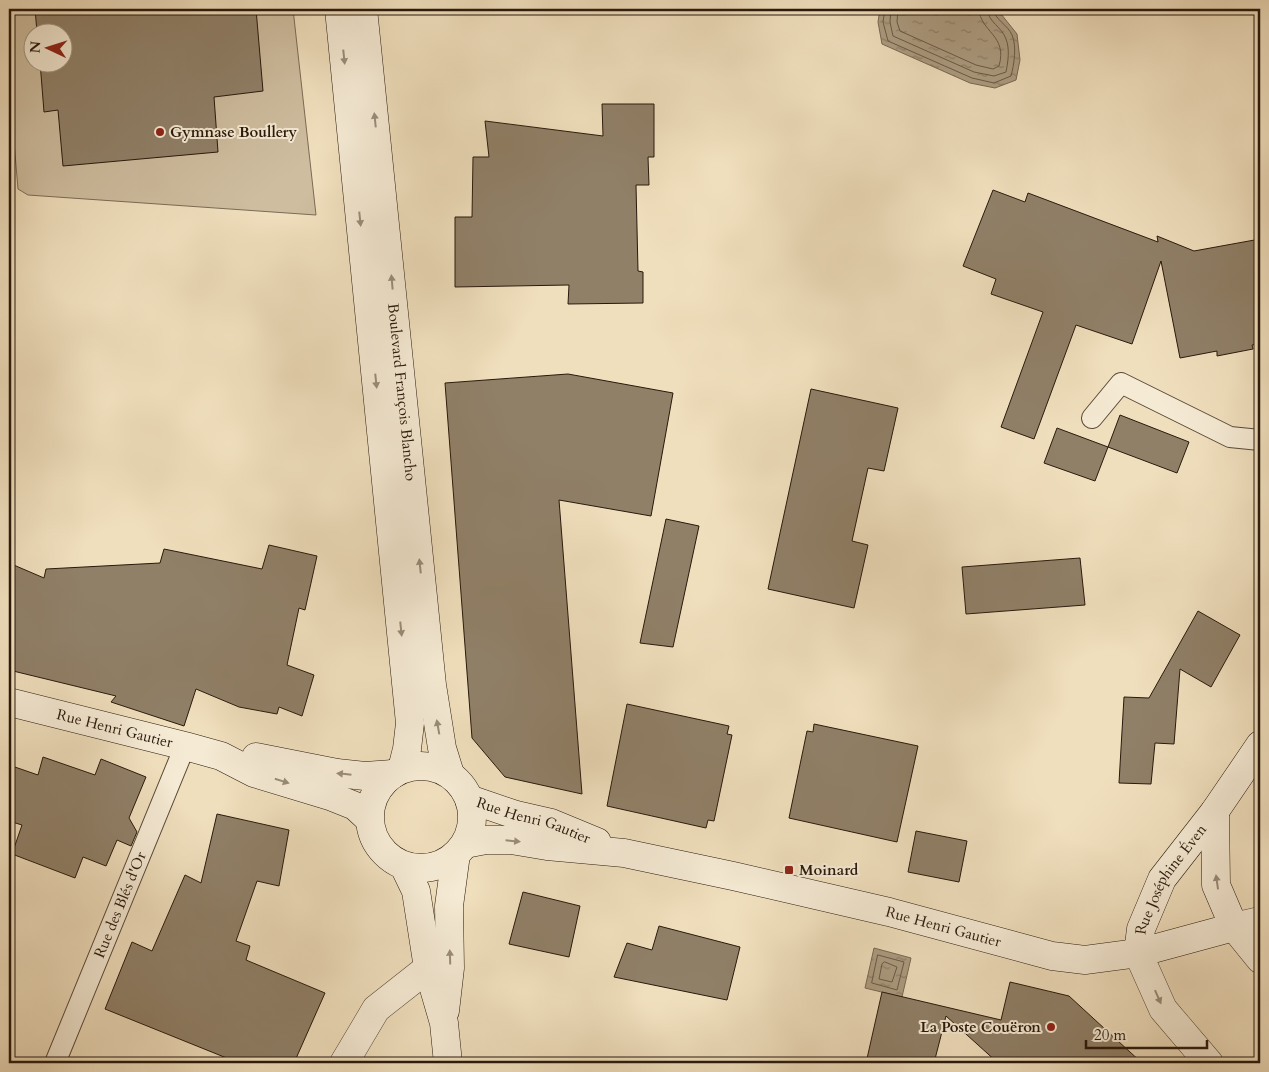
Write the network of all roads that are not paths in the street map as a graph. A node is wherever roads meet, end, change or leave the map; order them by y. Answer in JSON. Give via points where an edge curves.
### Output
{"nodes":[{"id":1,"x":339,"y":9,"type":"edge"},
{"id":2,"x":363,"y":9,"type":"edge"},
{"id":3,"x":1092,"y":418,"type":"dead end"},
{"id":4,"x":1260,"y":440,"type":"edge"},
{"id":5,"x":9,"y":702,"type":"edge"},
{"id":6,"x":1260,"y":745,"type":"edge"},
{"id":7,"x":185,"y":746,"type":"junction"},
{"id":8,"x":221,"y":756,"type":"junction"},
{"id":9,"x":397,"y":772,"type":"junction"},
{"id":10,"x":450,"y":774,"type":"junction"},
{"id":11,"x":469,"y":799,"type":"junction"},
{"id":12,"x":1215,"y":811,"type":"junction"},
{"id":13,"x":369,"y":819,"type":"junction"},
{"id":14,"x":461,"y":849,"type":"junction"},
{"id":15,"x":624,"y":853,"type":"junction"},
{"id":16,"x":404,"y":866,"type":"junction"},
{"id":17,"x":1260,"y":921,"type":"edge"},
{"id":18,"x":1234,"y":927,"type":"junction"},
{"id":19,"x":1138,"y":953,"type":"junction"},
{"id":20,"x":1260,"y":959,"type":"edge"},
{"id":21,"x":428,"y":968,"type":"junction"},
{"id":22,"x":444,"y":1023,"type":"junction"},
{"id":23,"x":55,"y":1063,"type":"edge"},
{"id":24,"x":344,"y":1063,"type":"edge"},
{"id":25,"x":448,"y":1063,"type":"edge"},
{"id":26,"x":1209,"y":1063,"type":"edge"}],
"edges":[{"from":1,"to":9,"type":"street","name":"Boulevard François Blancho","one_way":true,"via":[[410,723]]},
{"from":10,"to":2,"type":"street","name":"Boulevard François Blancho","one_way":true,"via":[[442,748],[432,685]]},
{"from":3,"to":4,"type":"lane","via":[[1121,383],[1230,437]]},
{"from":5,"to":7,"type":"street","name":"Rue Henri Gautier"},
{"from":6,"to":12,"type":"street","name":"Rue Joséphine Éven"},
{"from":7,"to":8,"type":"street","name":"Rue Henri Gautier"},
{"from":7,"to":23,"type":"lane","name":"Rue des Blés d'Or"},
{"from":9,"to":8,"type":"street","name":"Rue Henri Gautier","one_way":true,"via":[[365,776],[257,757]]},
{"from":8,"to":13,"type":"street","name":"Rue Henri Gautier","one_way":true,"via":[[254,773],[355,806]]},
{"from":9,"to":10,"type":"street","via":[[422,765]]},
{"from":9,"to":13,"type":"street","via":[[378,789]]},
{"from":10,"to":11,"type":"street"},
{"from":11,"to":14,"type":"street","via":[[472,817],[469,835]]},
{"from":11,"to":15,"type":"street","name":"Rue Henri Gautier","via":[[551,823]]},
{"from":18,"to":12,"type":"street","name":"Rue Joséphine Éven","one_way":true,"via":[[1216,885]]},
{"from":12,"to":19,"type":"street","name":"Rue Joséphine Éven","via":[[1162,878],[1141,929]]},
{"from":13,"to":16,"type":"street","via":[[376,842]]},
{"from":14,"to":15,"type":"street","name":"Rue Henri Gautier","one_way":true,"via":[[486,840],[511,840]]},
{"from":14,"to":16,"type":"street","via":[[448,861],[426,868]]},
{"from":22,"to":14,"type":"street","one_way":true,"via":[[450,968],[448,906]]},
{"from":15,"to":19,"type":"street","name":"Rue Henri Gautier","via":[[888,912],[1052,956],[1085,960]]},
{"from":16,"to":21,"type":"street","via":[[416,891]]},
{"from":17,"to":18,"type":"street","name":"Rue Henri Gautier"},
{"from":18,"to":19,"type":"street","name":"Rue Henri Gautier"},
{"from":18,"to":20,"type":"street","name":"Rue Joséphine Éven"},
{"from":19,"to":26,"type":"street","one_way":true,"via":[[1163,1009]]},
{"from":21,"to":22,"type":"street"},
{"from":21,"to":24,"type":"street","via":[[376,1009]]},
{"from":22,"to":25,"type":"street"}]}
